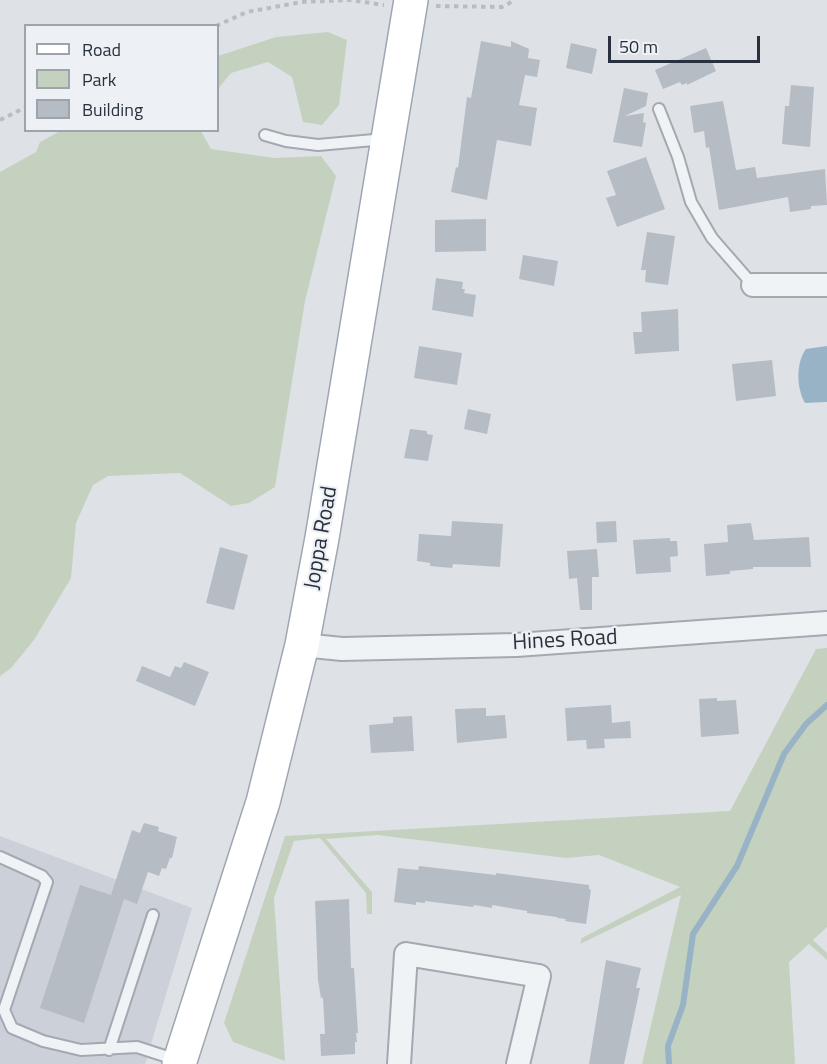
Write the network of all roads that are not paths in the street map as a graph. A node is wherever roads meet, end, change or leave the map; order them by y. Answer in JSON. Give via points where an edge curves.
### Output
{"nodes":[{"id":1,"x":411,"y":3,"type":"edge"},
{"id":2,"x":659,"y":109,"type":"dead end"},
{"id":3,"x":265,"y":135,"type":"dead end"},
{"id":4,"x":388,"y":139,"type":"junction"},
{"id":5,"x":753,"y":285,"type":"joint"},
{"id":6,"x":827,"y":285,"type":"edge"},
{"id":7,"x":827,"y":623,"type":"edge"},
{"id":8,"x":302,"y":645,"type":"junction"},
{"id":9,"x":0,"y":857,"type":"edge"},
{"id":10,"x":153,"y":915,"type":"dead end"},
{"id":11,"x":109,"y":1050,"type":"junction"},
{"id":12,"x":180,"y":1063,"type":"edge"},
{"id":13,"x":399,"y":1064,"type":"edge"},
{"id":14,"x":518,"y":1064,"type":"edge"}],
"edges":[{"from":1,"to":4,"type":"main road","name":"Joppa Road"},
{"from":2,"to":5,"type":"lane","via":[[691,202],[712,238]]},
{"from":3,"to":4,"type":"lane","via":[[318,145]]},
{"from":4,"to":8,"type":"main road","name":"Joppa Road"},
{"from":5,"to":6,"type":"street"},
{"from":7,"to":8,"type":"street","name":"Hines Road","via":[[516,645],[342,649]]},
{"from":8,"to":12,"type":"main road","name":"Joppa Road","via":[[263,802]]},
{"from":9,"to":11,"type":"lane","via":[[47,882],[4,1010],[12,1028],[81,1050]]},
{"from":10,"to":11,"type":"lane"},
{"from":11,"to":12,"type":"lane","via":[[137,1047]]},
{"from":13,"to":14,"type":"street","via":[[406,954],[538,976]]}]}
